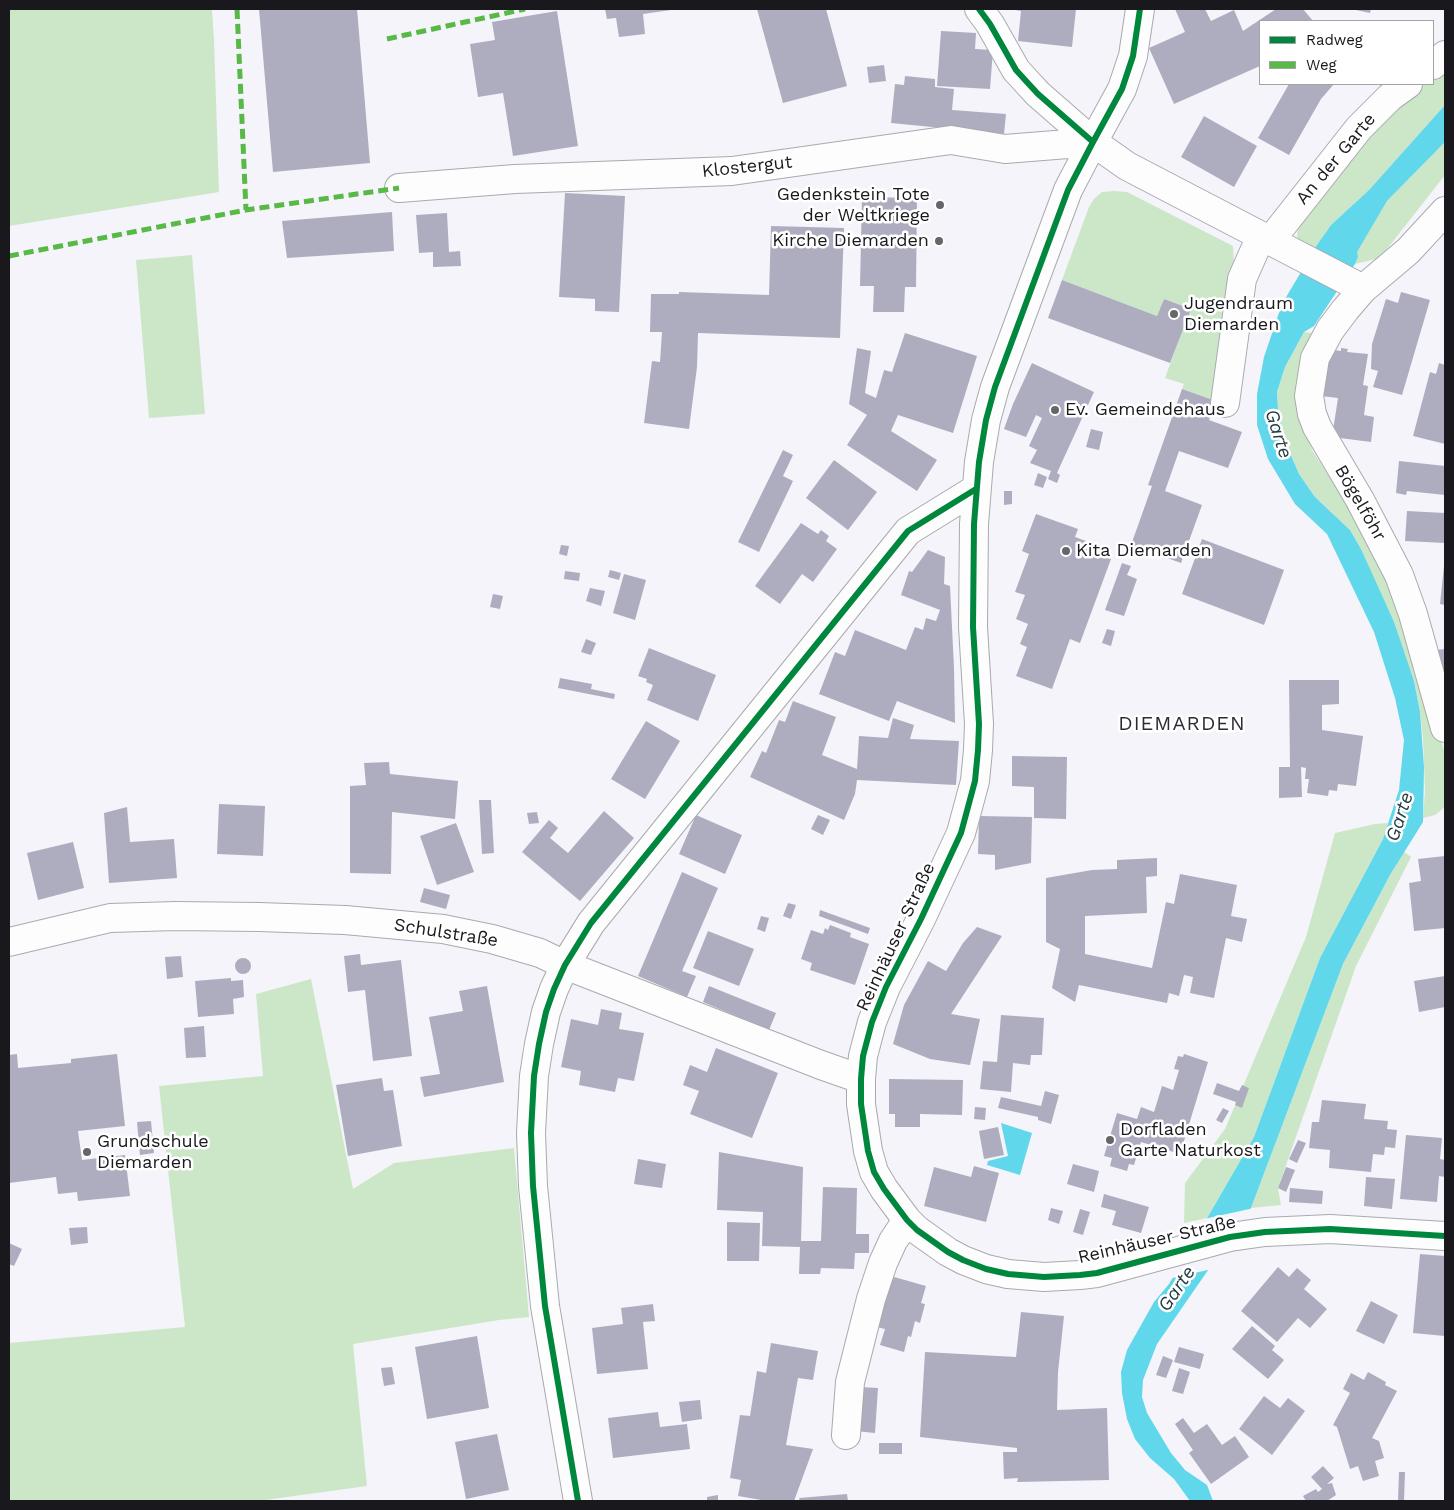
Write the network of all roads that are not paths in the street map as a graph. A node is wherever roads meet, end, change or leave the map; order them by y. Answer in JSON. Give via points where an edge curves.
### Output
{"nodes":[{"id":1,"x":979,"y":9,"type":"edge"},
{"id":2,"x":1140,"y":9,"type":"edge"},
{"id":3,"x":1445,"y":55,"type":"edge"},
{"id":4,"x":1434,"y":64,"type":"edge"},
{"id":5,"x":1407,"y":85,"type":"edge"},
{"id":6,"x":1093,"y":142,"type":"junction"},
{"id":7,"x":399,"y":188,"type":"dead end"},
{"id":8,"x":1445,"y":211,"type":"edge"},
{"id":9,"x":1266,"y":239,"type":"junction"},
{"id":10,"x":1353,"y":285,"type":"junction"},
{"id":11,"x":1225,"y":403,"type":"dead end"},
{"id":12,"x":976,"y":489,"type":"junction"},
{"id":13,"x":1445,"y":728,"type":"edge"},
{"id":14,"x":9,"y":942,"type":"edge"},
{"id":15,"x":565,"y":964,"type":"junction"},
{"id":16,"x":861,"y":1079,"type":"junction"},
{"id":17,"x":906,"y":1220,"type":"junction"},
{"id":18,"x":1445,"y":1236,"type":"edge"},
{"id":19,"x":846,"y":1434,"type":"dead end"},
{"id":20,"x":578,"y":1501,"type":"edge"}],
"edges":[{"from":1,"to":6,"type":"street","via":[[1016,70],[1038,94]]},
{"from":2,"to":6,"type":"street","name":"Reinhäuser Straße","via":[[1122,90]]},
{"from":3,"to":4,"type":"street"},
{"from":5,"to":9,"type":"street","name":"An der Garte","via":[[1360,128]]},
{"from":6,"to":7,"type":"street","name":"Klostergut","via":[[1005,149],[951,140],[732,171],[515,179]]},
{"from":6,"to":9,"type":"street","via":[[1127,166]]},
{"from":6,"to":12,"type":"street","name":"Reinhäuser Straße","via":[[1068,190],[995,387],[986,420]]},
{"from":8,"to":10,"type":"street","name":"Bögelföhr","via":[[1408,251]]},
{"from":9,"to":10,"type":"street"},
{"from":9,"to":11,"type":"street","name":"An der Garte","via":[[1242,279]]},
{"from":10,"to":13,"type":"street","name":"Bögelföhr","via":[[1345,310],[1315,358],[1310,406],[1317,427],[1399,575]]},
{"from":12,"to":15,"type":"street","via":[[908,531],[591,923]]},
{"from":12,"to":16,"type":"street","name":"Reinhäuser Straße","via":[[973,627],[979,724],[975,781],[961,833],[872,1022]]},
{"from":14,"to":15,"type":"street","name":"Schulstraße","via":[[110,918],[269,917],[443,929],[502,942]]},
{"from":15,"to":16,"type":"street","name":"Schulstraße"},
{"from":15,"to":20,"type":"street","via":[[546,1012],[539,1044],[530,1133],[545,1306]]},
{"from":16,"to":17,"type":"street","name":"Reinhäuser Straße","via":[[863,1124],[872,1165]]},
{"from":17,"to":18,"type":"street","name":"Reinhäuser Straße","via":[[948,1252],[986,1269],[1044,1277],[1096,1273],[1230,1237],[1265,1232],[1330,1229]]},
{"from":17,"to":19,"type":"street","via":[[893,1241],[871,1299],[850,1382]]}]}
